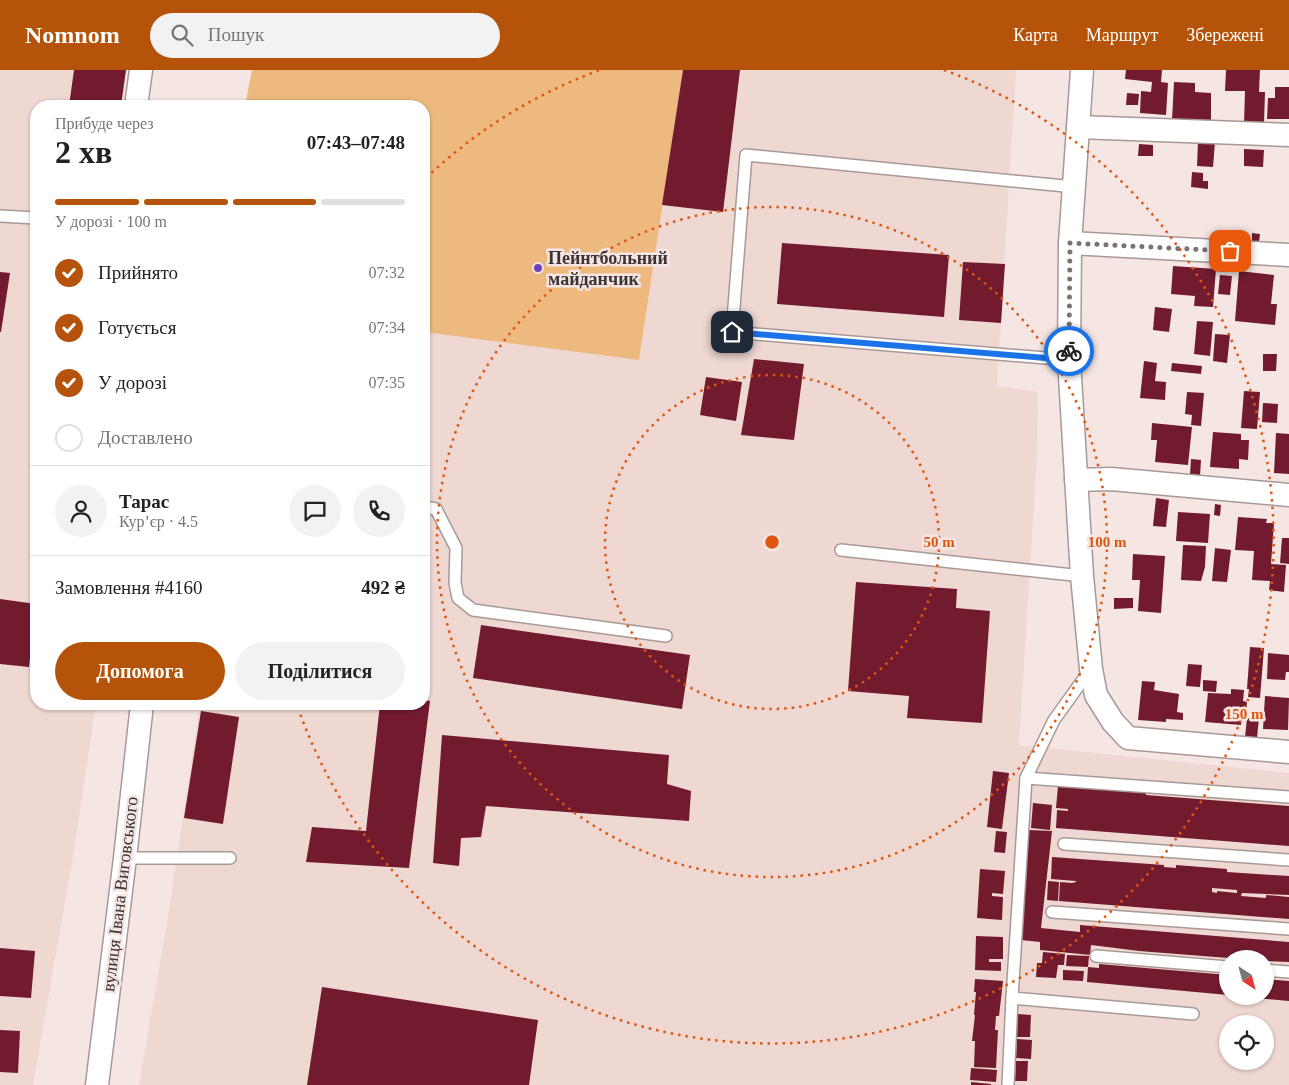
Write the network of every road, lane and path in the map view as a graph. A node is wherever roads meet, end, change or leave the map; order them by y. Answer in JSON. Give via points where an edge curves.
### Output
{"nodes":[{"id":1,"x":141,"y":70,"type":"edge"},
{"id":2,"x":1082,"y":70,"type":"edge"},
{"id":3,"x":137,"y":100,"type":"edge"},
{"id":4,"x":1078,"y":127,"type":"junction"},
{"id":5,"x":1289,"y":135,"type":"edge"},
{"id":6,"x":1075,"y":187,"type":"junction"},
{"id":7,"x":0,"y":216,"type":"edge"},
{"id":8,"x":30,"y":218,"type":"edge"},
{"id":9,"x":1070,"y":243,"type":"junction"},
{"id":10,"x":1289,"y":255,"type":"edge"},
{"id":11,"x":1069,"y":360,"type":"junction"},
{"id":12,"x":1076,"y":480,"type":"junction"},
{"id":13,"x":1289,"y":495,"type":"edge"},
{"id":14,"x":430,"y":508,"type":"edge"},
{"id":15,"x":841,"y":550,"type":"dead end"},
{"id":16,"x":1082,"y":576,"type":"junction"},
{"id":17,"x":666,"y":636,"type":"dead end"},
{"id":18,"x":1091,"y":668,"type":"junction"},
{"id":19,"x":141,"y":710,"type":"edge"},
{"id":20,"x":1289,"y":752,"type":"edge"},
{"id":21,"x":1026,"y":778,"type":"junction"},
{"id":22,"x":1289,"y":797,"type":"edge"},
{"id":23,"x":1064,"y":844,"type":"dead end"},
{"id":24,"x":125,"y":858,"type":"junction"},
{"id":25,"x":230,"y":858,"type":"dead end"},
{"id":26,"x":1289,"y":860,"type":"edge"},
{"id":27,"x":1052,"y":912,"type":"dead end"},
{"id":28,"x":1289,"y":929,"type":"edge"},
{"id":29,"x":1096,"y":956,"type":"dead end"},
{"id":30,"x":1219,"y":966,"type":"edge"},
{"id":31,"x":1274,"y":971,"type":"edge"},
{"id":32,"x":1289,"y":972,"type":"edge"},
{"id":33,"x":1012,"y":998,"type":"junction"},
{"id":34,"x":1193,"y":1014,"type":"dead end"},
{"id":35,"x":98,"y":1085,"type":"edge"},
{"id":36,"x":1008,"y":1085,"type":"edge"}],
"edges":[{"from":1,"to":3,"type":"street"},
{"from":2,"to":4,"type":"street"},
{"from":4,"to":5,"type":"street"},
{"from":4,"to":6,"type":"street"},
{"from":6,"to":9,"type":"street"},
{"from":6,"to":11,"type":"lane","via":[[746,155],[732,332]]},
{"from":7,"to":8,"type":"lane"},
{"from":9,"to":10,"type":"street"},
{"from":9,"to":11,"type":"street"},
{"from":11,"to":12,"type":"street"},
{"from":12,"to":13,"type":"street","via":[[1112,480]]},
{"from":12,"to":16,"type":"street"},
{"from":14,"to":17,"type":"lane","via":[[436,509],[456,548],[458,598],[473,610]]},
{"from":15,"to":16,"type":"lane"},
{"from":16,"to":18,"type":"street"},
{"from":18,"to":20,"type":"street","via":[[1096,695],[1128,738]]},
{"from":18,"to":21,"type":"lane","via":[[1054,720]]},
{"from":19,"to":24,"type":"street","name":"вулиця Івана Виговського"},
{"from":21,"to":22,"type":"lane"},
{"from":21,"to":33,"type":"lane"},
{"from":23,"to":26,"type":"lane"},
{"from":24,"to":25,"type":"lane"},
{"from":24,"to":35,"type":"street","name":"вулиця Івана Виговського"},
{"from":27,"to":28,"type":"lane"},
{"from":29,"to":30,"type":"lane"},
{"from":31,"to":32,"type":"lane"},
{"from":33,"to":34,"type":"lane"},
{"from":33,"to":36,"type":"lane"}]}
